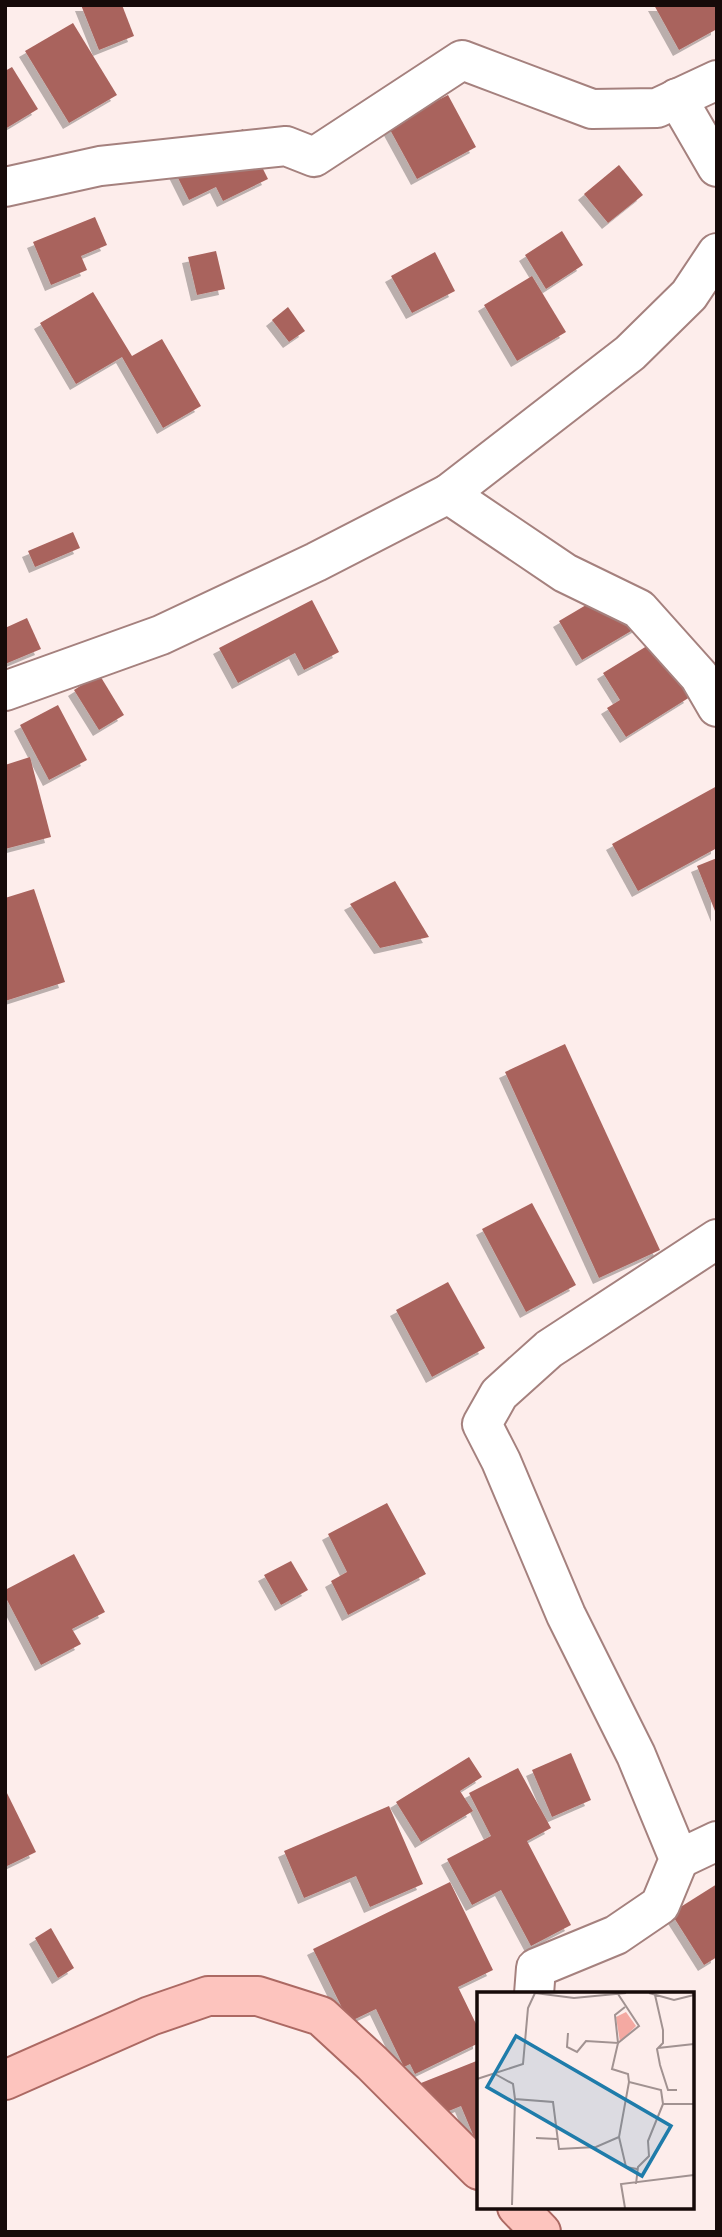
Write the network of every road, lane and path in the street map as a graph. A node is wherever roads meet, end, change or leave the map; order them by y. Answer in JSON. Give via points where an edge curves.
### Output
{"nodes":[{"id":1,"x":717,"y":80,"type":"edge"},
{"id":2,"x":677,"y":98,"type":"junction"},
{"id":3,"x":717,"y":167,"type":"edge"},
{"id":4,"x":5,"y":187,"type":"edge"},
{"id":5,"x":717,"y":253,"type":"edge"},
{"id":6,"x":448,"y":494,"type":"junction"},
{"id":7,"x":5,"y":691,"type":"edge"},
{"id":8,"x":717,"y":707,"type":"edge"},
{"id":9,"x":717,"y":1239,"type":"edge"},
{"id":10,"x":717,"y":1841,"type":"edge"},
{"id":11,"x":679,"y":1859,"type":"junction"},
{"id":12,"x":534,"y":1992,"type":"edge"},
{"id":13,"x":5,"y":2080,"type":"edge"},
{"id":14,"x":477,"y":2168,"type":"edge"},
{"id":15,"x":519,"y":2209,"type":"edge"},
{"id":16,"x":545,"y":2209,"type":"edge"},
{"id":17,"x":543,"y":2232,"type":"edge"}],
"edges":[{"from":1,"to":2,"type":"street"},
{"from":2,"to":3,"type":"street"},
{"from":2,"to":4,"type":"street","via":[[657,108],[593,109],[462,60],[314,157],[286,146],[100,166]]},
{"from":5,"to":6,"type":"street","via":[[689,295],[630,353]]},
{"from":6,"to":7,"type":"street","via":[[160,635]]},
{"from":6,"to":8,"type":"street","via":[[565,573],[639,609],[699,676]]},
{"from":9,"to":11,"type":"street","via":[[549,1349],[499,1394],[482,1424],[566,1615],[636,1755]]},
{"from":10,"to":11,"type":"street"},
{"from":11,"to":12,"type":"street","via":[[660,1905],[616,1935],[536,1968]]},
{"from":13,"to":14,"type":"main road","via":[[208,1996],[258,1996],[321,2016]]},
{"from":15,"to":17,"type":"main road"},
{"from":16,"to":17,"type":"street"}]}
